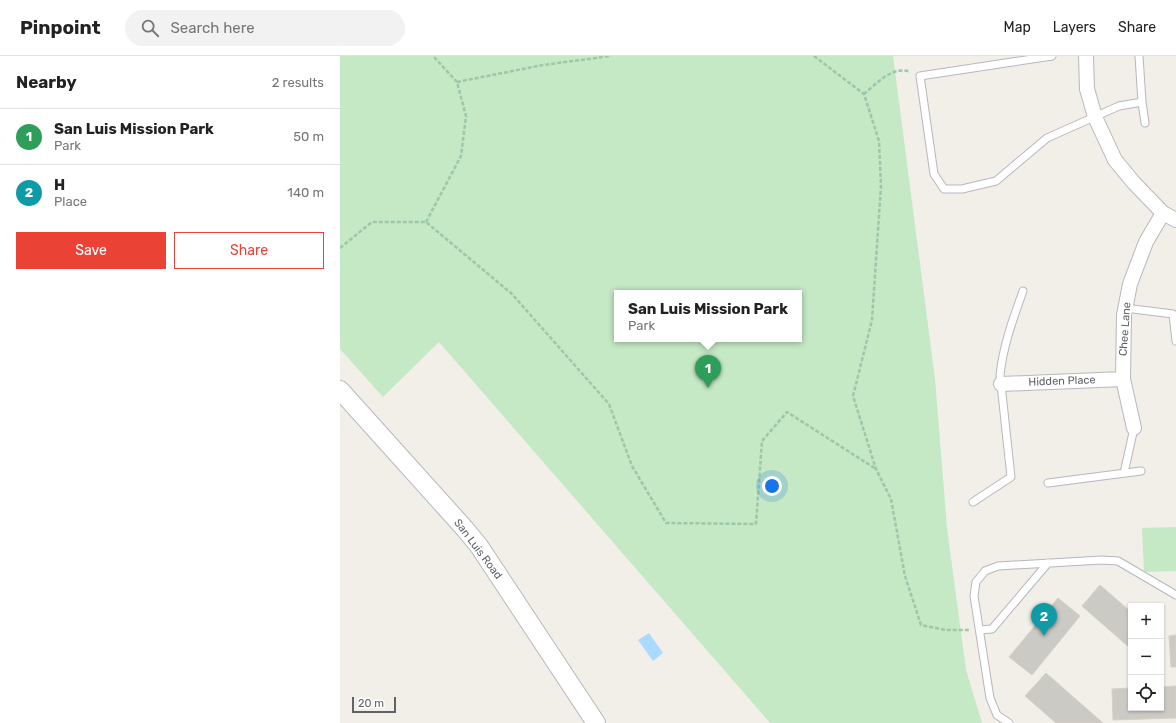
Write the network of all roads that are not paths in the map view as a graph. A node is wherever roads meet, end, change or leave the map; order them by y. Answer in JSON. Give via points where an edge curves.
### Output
{"nodes":[{"id":1,"x":1052,"y":56,"type":"edge"},
{"id":2,"x":1086,"y":56,"type":"edge"},
{"id":3,"x":1139,"y":56,"type":"edge"},
{"id":4,"x":1142,"y":102,"type":"junction"},
{"id":5,"x":1095,"y":117,"type":"junction"},
{"id":6,"x":1145,"y":123,"type":"dead end"},
{"id":7,"x":1163,"y":213,"type":"junction"},
{"id":8,"x":1176,"y":220,"type":"edge"},
{"id":9,"x":1023,"y":291,"type":"dead end"},
{"id":10,"x":1125,"y":308,"type":"junction"},
{"id":11,"x":1176,"y":340,"type":"edge"},
{"id":12,"x":1123,"y":379,"type":"junction"},
{"id":13,"x":1001,"y":384,"type":"junction"},
{"id":14,"x":340,"y":390,"type":"edge"},
{"id":15,"x":1134,"y":428,"type":"joint"},
{"id":16,"x":1141,"y":471,"type":"dead end"},
{"id":17,"x":1124,"y":473,"type":"junction"},
{"id":18,"x":1048,"y":483,"type":"dead end"},
{"id":19,"x":973,"y":502,"type":"dead end"},
{"id":20,"x":1048,"y":563,"type":"junction"},
{"id":21,"x":1176,"y":595,"type":"edge"},
{"id":22,"x":980,"y":630,"type":"junction"},
{"id":23,"x":596,"y":723,"type":"edge"},
{"id":24,"x":1009,"y":723,"type":"edge"}],
"edges":[{"from":1,"to":5,"type":"lane","via":[[920,76],[934,174],[944,189],[962,189],[996,181],[1047,138]]},
{"from":2,"to":5,"type":"street","via":[[1087,89]]},
{"from":3,"to":4,"type":"lane"},
{"from":4,"to":5,"type":"lane","via":[[1119,106]]},
{"from":4,"to":6,"type":"lane"},
{"from":5,"to":7,"type":"street","via":[[1115,160]]},
{"from":7,"to":8,"type":"street"},
{"from":7,"to":10,"type":"street","name":"Chee Lane","via":[[1146,242],[1130,284]]},
{"from":9,"to":13,"type":"lane","via":[[1009,329],[1002,359]]},
{"from":10,"to":11,"type":"lane","via":[[1173,314]]},
{"from":10,"to":12,"type":"street","name":"Chee Lane"},
{"from":12,"to":13,"type":"street","name":"Hidden Place"},
{"from":12,"to":15,"type":"street","name":"Chee Lane"},
{"from":13,"to":19,"type":"lane","via":[[1011,477]]},
{"from":14,"to":23,"type":"street","name":"San Luis Road","via":[[479,546]]},
{"from":15,"to":17,"type":"lane"},
{"from":16,"to":17,"type":"lane"},
{"from":17,"to":18,"type":"lane"},
{"from":20,"to":21,"type":"lane","via":[[1118,561]]},
{"from":20,"to":22,"type":"lane","via":[[992,629]]},
{"from":20,"to":22,"type":"lane","via":[[998,566],[985,571],[976,582],[974,596]]},
{"from":22,"to":24,"type":"lane","via":[[990,698],[997,715]]}]}
